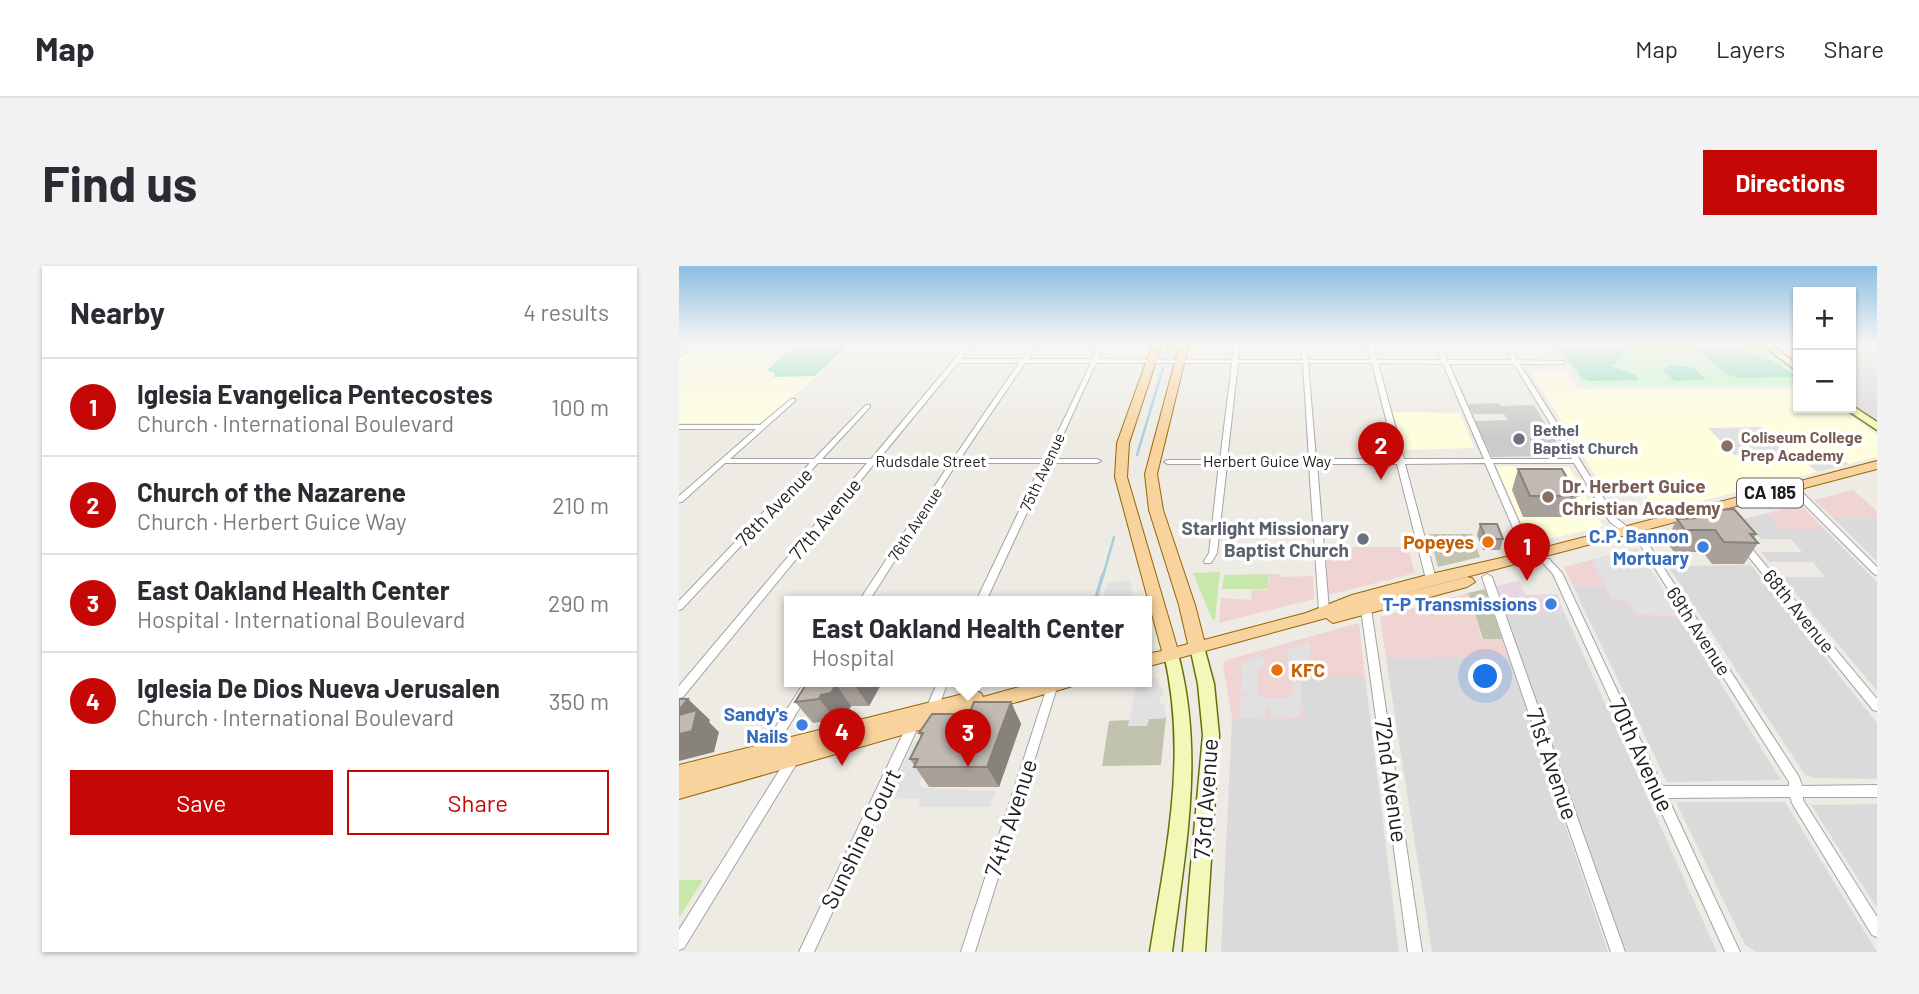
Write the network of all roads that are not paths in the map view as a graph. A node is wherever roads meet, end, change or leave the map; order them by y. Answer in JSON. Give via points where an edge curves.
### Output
{"nodes":[{"id":1,"x":944,"y":375,"type":"edge"},
{"id":2,"x":1014,"y":375,"type":"edge"},
{"id":3,"x":1088,"y":375,"type":"edge"},
{"id":4,"x":1146,"y":375,"type":"edge"},
{"id":5,"x":1175,"y":375,"type":"edge"},
{"id":6,"x":1233,"y":375,"type":"edge"},
{"id":7,"x":1306,"y":375,"type":"edge"},
{"id":8,"x":1379,"y":375,"type":"edge"},
{"id":9,"x":1451,"y":375,"type":"edge"},
{"id":10,"x":1524,"y":375,"type":"edge"},
{"id":11,"x":793,"y":400,"type":"dead end"},
{"id":12,"x":867,"y":406,"type":"dead end"},
{"id":13,"x":1856,"y":412,"type":"edge"},
{"id":14,"x":679,"y":427,"type":"edge"},
{"id":15,"x":762,"y":427,"type":"junction"},
{"id":16,"x":1877,"y":427,"type":"edge"},
{"id":17,"x":818,"y":460,"type":"junction"},
{"id":18,"x":723,"y":461,"type":"junction"},
{"id":19,"x":873,"y":461,"type":"junction"},
{"id":20,"x":1047,"y":461,"type":"junction"},
{"id":21,"x":1097,"y":461,"type":"dead end"},
{"id":22,"x":1223,"y":461,"type":"junction"},
{"id":23,"x":1311,"y":461,"type":"junction"},
{"id":24,"x":1400,"y":461,"type":"junction"},
{"id":25,"x":1488,"y":461,"type":"junction"},
{"id":26,"x":1576,"y":461,"type":"junction"},
{"id":27,"x":956,"y":462,"type":"junction"},
{"id":28,"x":1168,"y":462,"type":"dead end"},
{"id":29,"x":1877,"y":465,"type":"edge"},
{"id":30,"x":1877,"y":475,"type":"edge"},
{"id":31,"x":1800,"y":495,"type":"junction"},
{"id":32,"x":679,"y":500,"type":"edge"},
{"id":33,"x":1630,"y":535,"type":"junction"},
{"id":34,"x":1737,"y":536,"type":"edge"},
{"id":35,"x":1541,"y":558,"type":"junction"},
{"id":36,"x":1207,"y":561,"type":"dead end"},
{"id":37,"x":1877,"y":572,"type":"edge"},
{"id":38,"x":1487,"y":577,"type":"junction"},
{"id":39,"x":1431,"y":579,"type":"junction"},
{"id":40,"x":867,"y":596,"type":"edge"},
{"id":41,"x":983,"y":596,"type":"edge"},
{"id":42,"x":679,"y":607,"type":"edge"},
{"id":43,"x":1366,"y":609,"type":"junction"},
{"id":44,"x":1317,"y":614,"type":"junction"},
{"id":45,"x":1197,"y":647,"type":"junction"},
{"id":46,"x":1171,"y":654,"type":"junction"},
{"id":47,"x":1152,"y":659,"type":"edge"},
{"id":48,"x":807,"y":687,"type":"edge"},
{"id":49,"x":941,"y":687,"type":"edge"},
{"id":50,"x":1043,"y":687,"type":"edge"},
{"id":51,"x":1058,"y":687,"type":"edge"},
{"id":52,"x":679,"y":694,"type":"edge"},
{"id":53,"x":1003,"y":697,"type":"junction"},
{"id":54,"x":1877,"y":707,"type":"edge"},
{"id":55,"x":932,"y":709,"type":"junction"},
{"id":56,"x":913,"y":725,"type":"junction"},
{"id":57,"x":767,"y":751,"type":"junction"},
{"id":58,"x":793,"y":759,"type":"junction"},
{"id":59,"x":679,"y":774,"type":"edge"},
{"id":60,"x":679,"y":790,"type":"edge"},
{"id":61,"x":1796,"y":791,"type":"junction"},
{"id":62,"x":1877,"y":791,"type":"edge"},
{"id":63,"x":1658,"y":792,"type":"junction"},
{"id":64,"x":1877,"y":930,"type":"edge"},
{"id":65,"x":679,"y":943,"type":"edge"},
{"id":66,"x":806,"y":952,"type":"edge"},
{"id":67,"x":968,"y":952,"type":"edge"},
{"id":68,"x":1161,"y":952,"type":"edge"},
{"id":69,"x":1194,"y":952,"type":"edge"},
{"id":70,"x":1415,"y":952,"type":"edge"},
{"id":71,"x":1618,"y":952,"type":"edge"},
{"id":72,"x":1733,"y":952,"type":"edge"}],
"edges":[{"from":1,"to":19,"type":"street","name":"77th Avenue"},
{"from":2,"to":27,"type":"street","name":"76th Avenue"},
{"from":3,"to":20,"type":"street","name":"75th Avenue"},
{"from":4,"to":46,"type":"main road","via":[[1123,443],[1121,478]]},
{"from":5,"to":45,"type":"main road","via":[[1153,457],[1152,491]]},
{"from":6,"to":22,"type":"street"},
{"from":7,"to":23,"type":"street"},
{"from":8,"to":24,"type":"street"},
{"from":9,"to":25,"type":"street","name":"70th Avenue"},
{"from":10,"to":26,"type":"street","name":"69th Avenue"},
{"from":11,"to":15,"type":"street"},
{"from":12,"to":17,"type":"street","name":"78th Avenue"},
{"from":13,"to":16,"type":"main road"},
{"from":14,"to":15,"type":"street"},
{"from":15,"to":18,"type":"street"},
{"from":17,"to":18,"type":"street","name":"Rudsdale Street"},
{"from":17,"to":19,"type":"street","name":"Rudsdale Street"},
{"from":17,"to":42,"type":"street","name":"78th Avenue"},
{"from":18,"to":32,"type":"street"},
{"from":19,"to":27,"type":"street","name":"Rudsdale Street"},
{"from":19,"to":52,"type":"street","name":"77th Avenue"},
{"from":20,"to":21,"type":"street","name":"Rudsdale Street"},
{"from":20,"to":27,"type":"street","name":"Rudsdale Street"},
{"from":20,"to":41,"type":"street","name":"75th Avenue"},
{"from":22,"to":23,"type":"street","name":"Herbert Guice Way"},
{"from":22,"to":28,"type":"street","name":"Herbert Guice Way"},
{"from":22,"to":36,"type":"street","via":[[1213,553]]},
{"from":23,"to":24,"type":"street","name":"Herbert Guice Way"},
{"from":23,"to":44,"type":"street"},
{"from":24,"to":25,"type":"street","name":"Herbert Guice Way"},
{"from":24,"to":39,"type":"street"},
{"from":25,"to":26,"type":"street","name":"Herbert Guice Way"},
{"from":25,"to":35,"type":"street","name":"70th Avenue","via":[[1524,544]]},
{"from":26,"to":33,"type":"street","name":"69th Avenue","via":[[1613,520]]},
{"from":27,"to":40,"type":"street","name":"76th Avenue"},
{"from":29,"to":33,"type":"main road","number":"CA 185"},
{"from":30,"to":31,"type":"main road","number":"CA 185"},
{"from":31,"to":33,"type":"main road","number":"CA 185"},
{"from":31,"to":37,"type":"street"},
{"from":33,"to":35,"type":"main road","number":"CA 185"},
{"from":33,"to":61,"type":"street","name":"69th Avenue","via":[[1644,544],[1795,781]]},
{"from":34,"to":54,"type":"street","name":"68th Avenue"},
{"from":35,"to":38,"type":"main road","number":"CA 185"},
{"from":35,"to":39,"type":"main road","number":"CA 185"},
{"from":35,"to":63,"type":"street","name":"70th Avenue","via":[[1557,573]]},
{"from":38,"to":43,"type":"main road","number":"CA 185"},
{"from":38,"to":71,"type":"street","name":"71st Avenue"},
{"from":39,"to":44,"type":"main road","number":"CA 185"},
{"from":43,"to":44,"type":"main road","number":"CA 185","via":[[1332,618]]},
{"from":43,"to":70,"type":"street","name":"72nd Avenue"},
{"from":44,"to":45,"type":"main road","number":"CA 185"},
{"from":45,"to":46,"type":"main road","number":"CA 185"},
{"from":45,"to":69,"type":"main road","name":"73rd Avenue","via":[[1211,735]]},
{"from":46,"to":47,"type":"main road","number":"CA 185"},
{"from":46,"to":68,"type":"main road","name":"73rd Avenue","via":[[1180,692],[1181,803]]},
{"from":48,"to":57,"type":"street"},
{"from":49,"to":55,"type":"street"},
{"from":50,"to":53,"type":"main road"},
{"from":51,"to":67,"type":"street","name":"74th Avenue"},
{"from":53,"to":55,"type":"main road"},
{"from":53,"to":56,"type":"main road"},
{"from":55,"to":57,"type":"main road"},
{"from":56,"to":58,"type":"main road"},
{"from":56,"to":66,"type":"street","name":"Sunshine Court"},
{"from":57,"to":59,"type":"main road"},
{"from":58,"to":60,"type":"main road"},
{"from":58,"to":65,"type":"street"},
{"from":61,"to":62,"type":"street"},
{"from":61,"to":63,"type":"street"},
{"from":61,"to":64,"type":"street","name":"69th Avenue","via":[[1797,802]]},
{"from":63,"to":72,"type":"street","name":"70th Avenue"}]}
